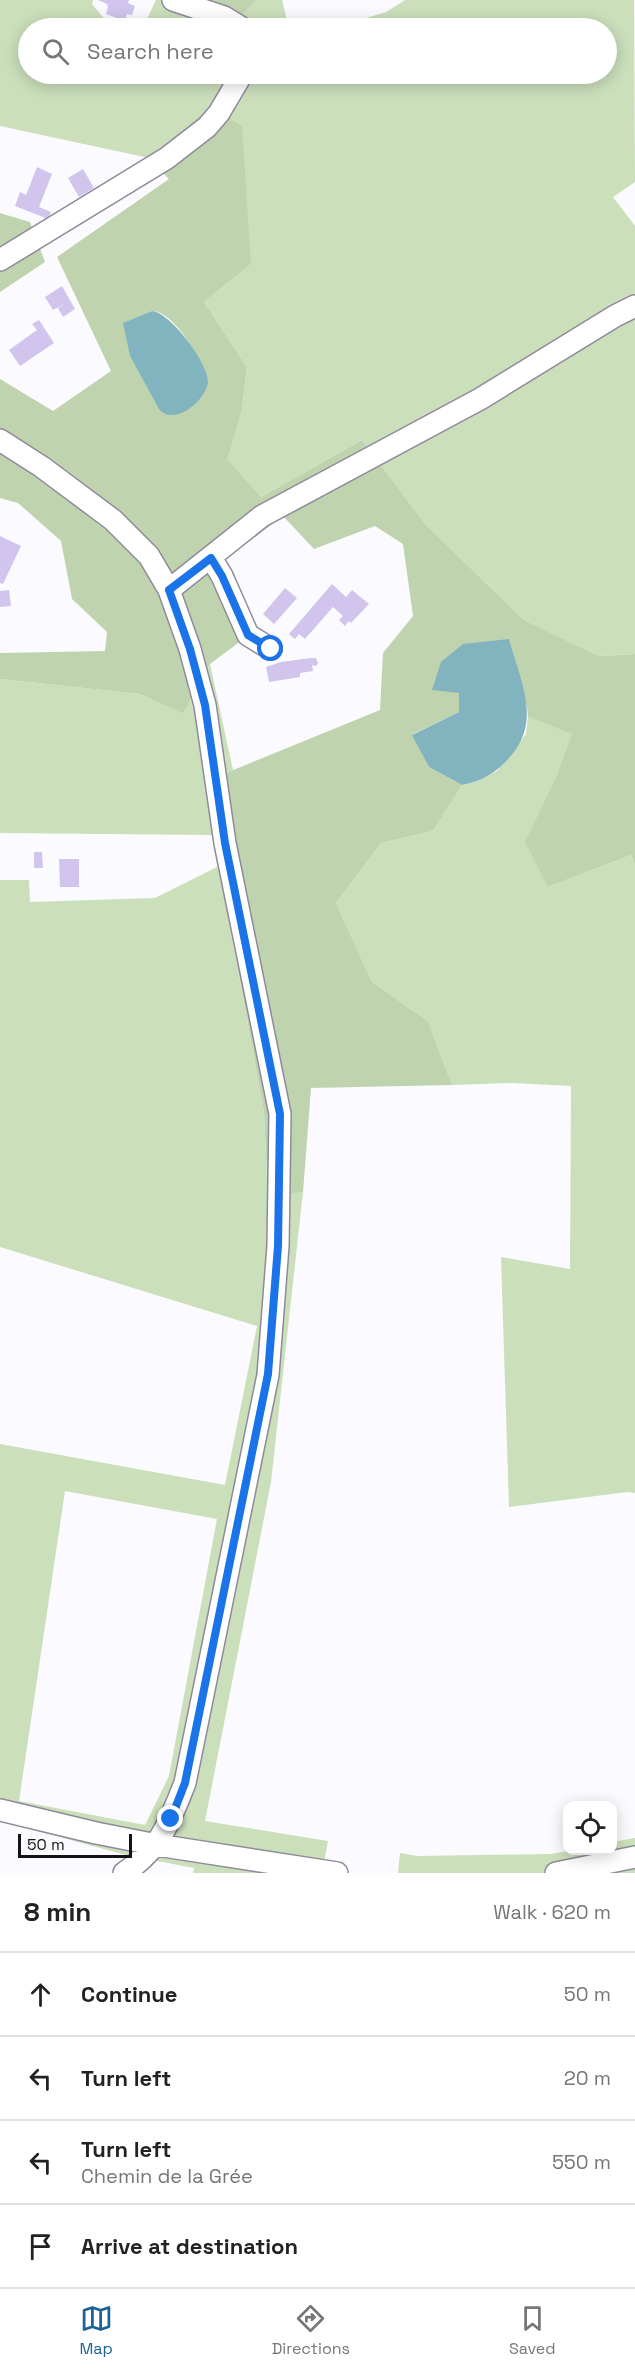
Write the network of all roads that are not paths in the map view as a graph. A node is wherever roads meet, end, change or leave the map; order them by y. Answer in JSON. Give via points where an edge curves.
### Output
{"nodes":[{"id":1,"x":173,"y":0,"type":"edge"},
{"id":2,"x":226,"y":18,"type":"edge"},
{"id":3,"x":236,"y":84,"type":"edge"},
{"id":4,"x":0,"y":261,"type":"edge"},
{"id":5,"x":635,"y":306,"type":"edge"},
{"id":6,"x":0,"y":440,"type":"edge"},
{"id":7,"x":211,"y":558,"type":"junction"},
{"id":8,"x":169,"y":590,"type":"junction"},
{"id":9,"x":271,"y":649,"type":"dead end"},
{"id":10,"x":0,"y":1810,"type":"edge"},
{"id":11,"x":156,"y":1845,"type":"junction"},
{"id":12,"x":635,"y":1857,"type":"edge"},
{"id":13,"x":124,"y":1873,"type":"edge"},
{"id":14,"x":337,"y":1873,"type":"edge"},
{"id":15,"x":556,"y":1873,"type":"edge"}],
"edges":[{"from":1,"to":2,"type":"street"},
{"from":3,"to":4,"type":"street","via":[[207,127],[167,158]]},
{"from":5,"to":7,"type":"street","via":[[480,399],[262,516]]},
{"from":6,"to":8,"type":"street","via":[[113,520],[149,556]]},
{"from":7,"to":8,"type":"street"},
{"from":7,"to":9,"type":"street","via":[[248,635]]},
{"from":8,"to":11,"type":"street","via":[[205,705],[225,843],[280,1114],[278,1246],[268,1374],[185,1783]]},
{"from":10,"to":11,"type":"street"},
{"from":11,"to":13,"type":"street"},
{"from":11,"to":14,"type":"street"},
{"from":12,"to":15,"type":"street"}]}
